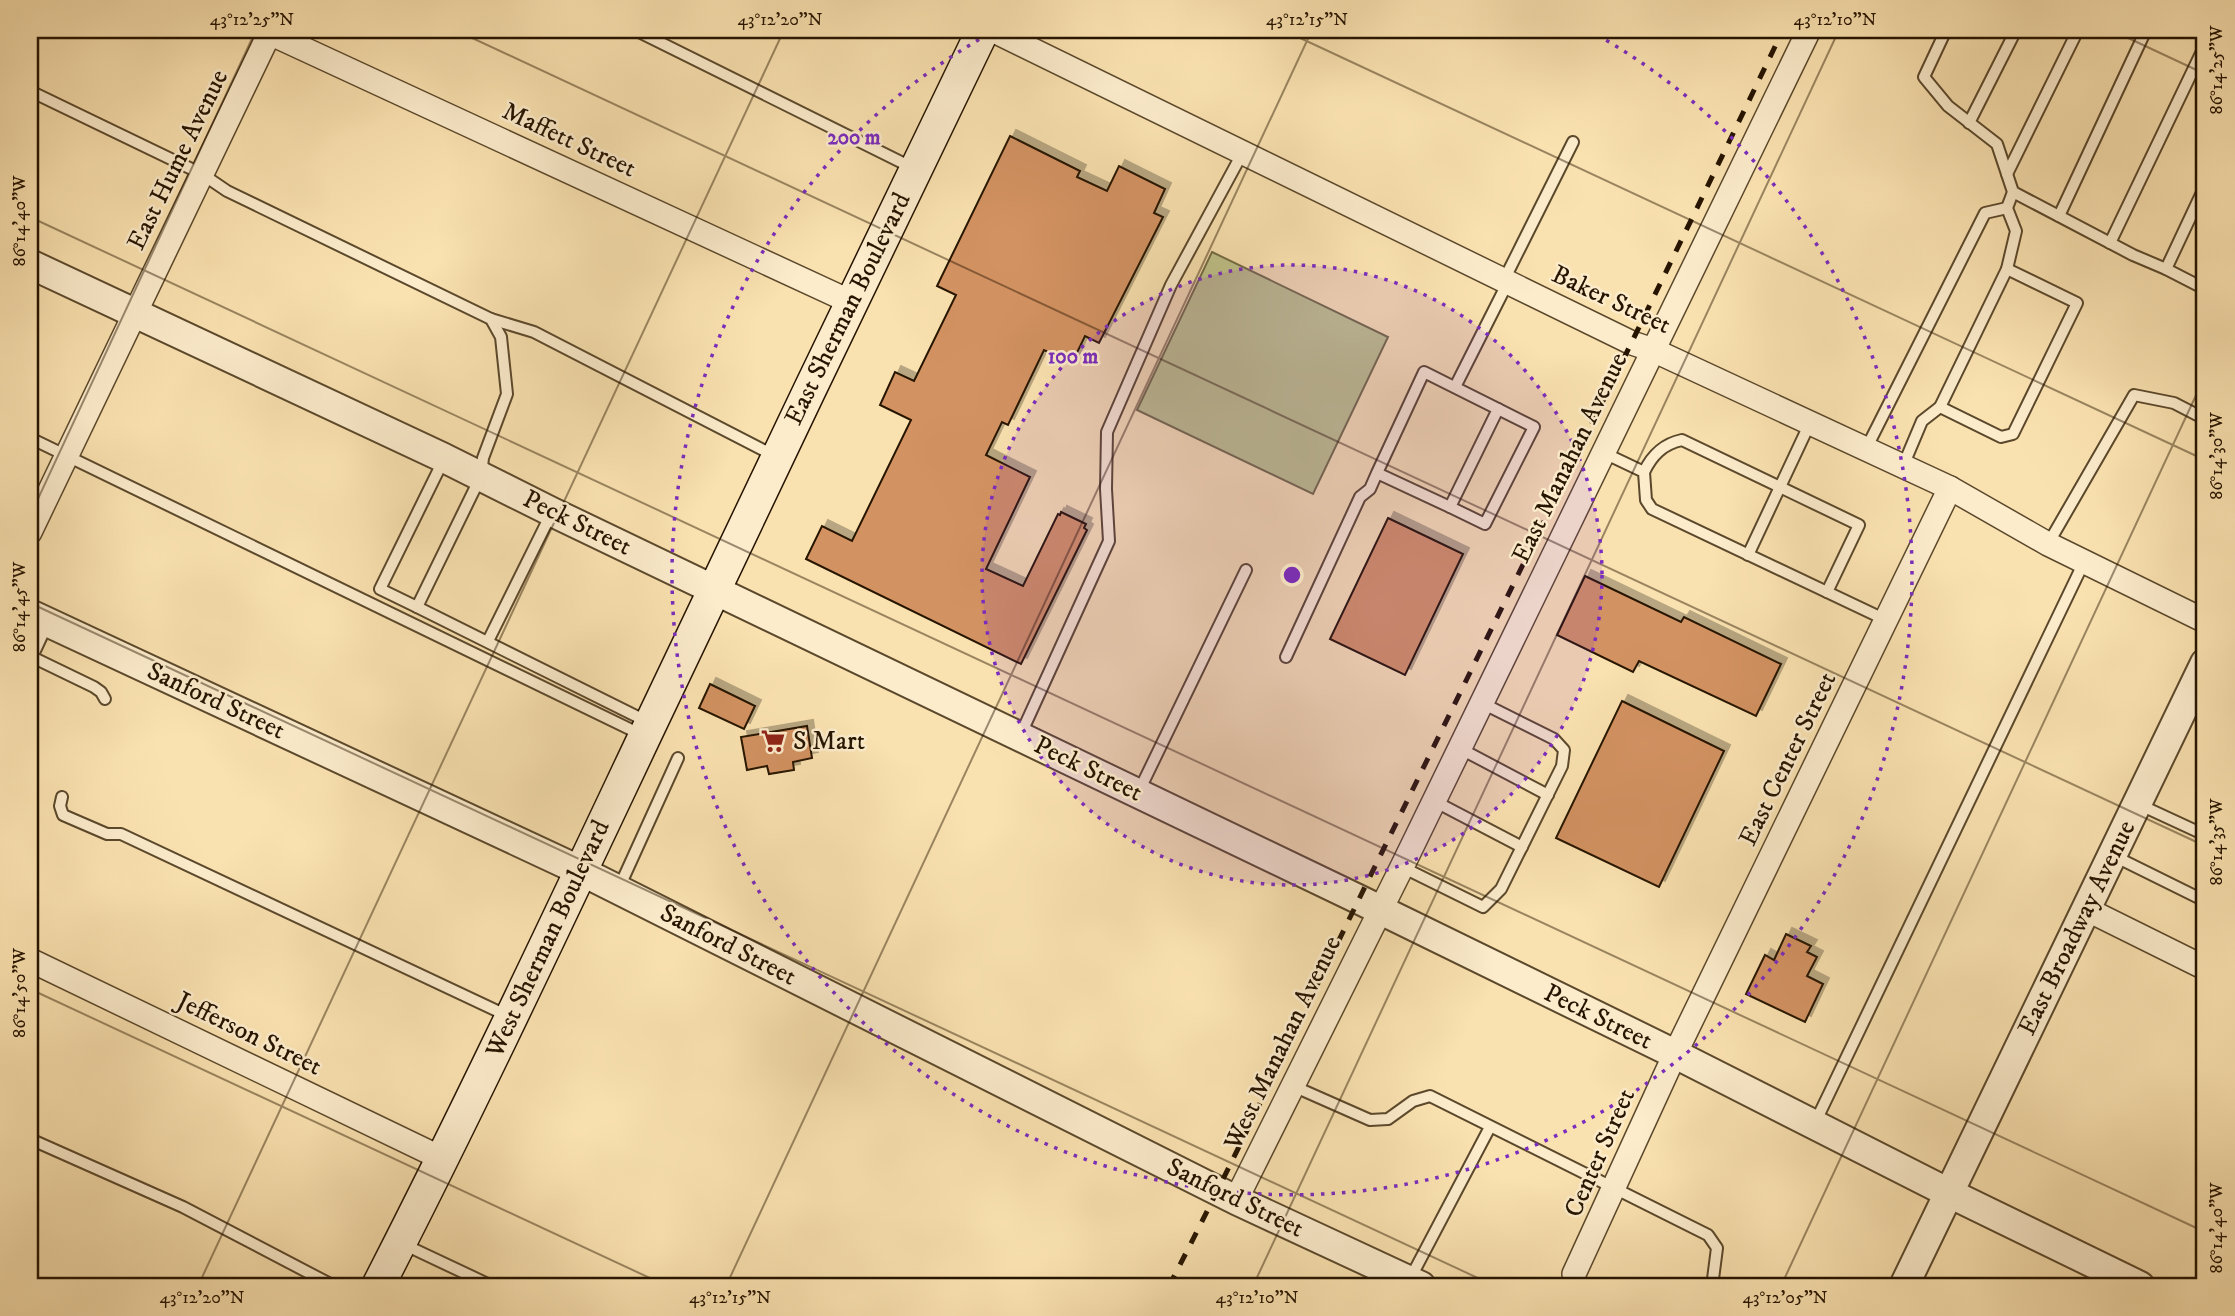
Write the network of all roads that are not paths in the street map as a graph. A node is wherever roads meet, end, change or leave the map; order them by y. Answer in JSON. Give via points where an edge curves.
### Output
{"nodes":[{"id":1,"x":635,"y":30,"type":"edge"},
{"id":2,"x":983,"y":30,"type":"edge"},
{"id":3,"x":992,"y":30,"type":"edge"},
{"id":4,"x":1809,"y":30,"type":"edge"},
{"id":5,"x":1946,"y":30,"type":"edge"},
{"id":6,"x":2016,"y":30,"type":"edge"},
{"id":7,"x":2078,"y":30,"type":"edge"},
{"id":8,"x":2147,"y":30,"type":"edge"},
{"id":9,"x":268,"y":31,"type":"edge"},
{"id":10,"x":2205,"y":45,"type":"edge"},
{"id":11,"x":30,"y":91,"type":"edge"},
{"id":12,"x":1969,"y":123,"type":"junction"},
{"id":13,"x":1573,"y":142,"type":"dead end"},
{"id":14,"x":1242,"y":152,"type":"junction"},
{"id":15,"x":915,"y":169,"type":"junction"},
{"id":16,"x":202,"y":174,"type":"junction"},
{"id":17,"x":2007,"y":174,"type":"junction"},
{"id":18,"x":2205,"y":186,"type":"edge"},
{"id":19,"x":2013,"y":192,"type":"junction"},
{"id":20,"x":2007,"y":208,"type":"junction"},
{"id":21,"x":2059,"y":216,"type":"junction"},
{"id":22,"x":2110,"y":243,"type":"junction"},
{"id":23,"x":30,"y":264,"type":"edge"},
{"id":24,"x":2007,"y":269,"type":"junction"},
{"id":25,"x":2166,"y":270,"type":"junction"},
{"id":26,"x":1506,"y":281,"type":"junction"},
{"id":27,"x":2205,"y":289,"type":"edge"},
{"id":28,"x":851,"y":302,"type":"junction"},
{"id":29,"x":134,"y":315,"type":"junction"},
{"id":30,"x":491,"y":319,"type":"junction"},
{"id":31,"x":1653,"y":350,"type":"junction"},
{"id":32,"x":1455,"y":387,"type":"junction"},
{"id":33,"x":1940,"y":407,"type":"junction"},
{"id":34,"x":1498,"y":409,"type":"junction"},
{"id":35,"x":2205,"y":419,"type":"edge"},
{"id":36,"x":1811,"y":423,"type":"junction"},
{"id":37,"x":30,"y":438,"type":"edge"},
{"id":38,"x":1866,"y":449,"type":"junction"},
{"id":39,"x":1604,"y":453,"type":"junction"},
{"id":40,"x":66,"y":456,"type":"junction"},
{"id":41,"x":778,"y":457,"type":"junction"},
{"id":42,"x":444,"y":458,"type":"junction"},
{"id":43,"x":1903,"y":466,"type":"junction"},
{"id":44,"x":1644,"y":472,"type":"junction"},
{"id":45,"x":1377,"y":473,"type":"junction"},
{"id":46,"x":481,"y":476,"type":"junction"},
{"id":47,"x":1780,"y":487,"type":"junction"},
{"id":48,"x":1950,"y":488,"type":"junction"},
{"id":49,"x":1450,"y":507,"type":"junction"},
{"id":50,"x":552,"y":512,"type":"junction"},
{"id":51,"x":30,"y":531,"type":"edge"},
{"id":52,"x":2048,"y":544,"type":"junction"},
{"id":53,"x":1748,"y":555,"type":"junction"},
{"id":54,"x":2084,"y":562,"type":"junction"},
{"id":55,"x":1246,"y":570,"type":"dead end"},
{"id":56,"x":716,"y":590,"type":"junction"},
{"id":57,"x":1827,"y":592,"type":"junction"},
{"id":58,"x":417,"y":607,"type":"junction"},
{"id":59,"x":39,"y":618,"type":"edge"},
{"id":60,"x":1886,"y":620,"type":"junction"},
{"id":61,"x":2205,"y":621,"type":"edge"},
{"id":62,"x":488,"y":641,"type":"junction"},
{"id":63,"x":1286,"y":657,"type":"dead end"},
{"id":64,"x":2205,"y":663,"type":"edge"},
{"id":65,"x":105,"y":699,"type":"dead end"},
{"id":66,"x":1482,"y":703,"type":"junction"},
{"id":67,"x":648,"y":730,"type":"junction"},
{"id":68,"x":1020,"y":736,"type":"junction"},
{"id":69,"x":1460,"y":748,"type":"junction"},
{"id":70,"x":678,"y":758,"type":"dead end"},
{"id":71,"x":1138,"y":793,"type":"junction"},
{"id":72,"x":1548,"y":795,"type":"junction"},
{"id":73,"x":62,"y":797,"type":"dead end"},
{"id":74,"x":1434,"y":801,"type":"junction"},
{"id":75,"x":2137,"y":803,"type":"junction"},
{"id":76,"x":2205,"y":835,"type":"edge"},
{"id":77,"x":1522,"y":847,"type":"junction"},
{"id":78,"x":2112,"y":855,"type":"junction"},
{"id":79,"x":1402,"y":867,"type":"junction"},
{"id":80,"x":581,"y":871,"type":"junction"},
{"id":81,"x":618,"y":890,"type":"junction"},
{"id":82,"x":2205,"y":901,"type":"edge"},
{"id":83,"x":2085,"y":909,"type":"junction"},
{"id":84,"x":1380,"y":911,"type":"junction"},
{"id":85,"x":30,"y":960,"type":"edge"},
{"id":86,"x":2205,"y":968,"type":"edge"},
{"id":87,"x":511,"y":1017,"type":"junction"},
{"id":88,"x":1675,"y":1054,"type":"junction"},
{"id":89,"x":1293,"y":1086,"type":"junction"},
{"id":90,"x":1814,"y":1125,"type":"junction"},
{"id":91,"x":1490,"y":1127,"type":"junction"},
{"id":92,"x":30,"y":1139,"type":"edge"},
{"id":93,"x":443,"y":1159,"type":"junction"},
{"id":94,"x":1614,"y":1189,"type":"junction"},
{"id":95,"x":1949,"y":1193,"type":"junction"},
{"id":96,"x":1236,"y":1200,"type":"junction"},
{"id":97,"x":401,"y":1242,"type":"junction"},
{"id":98,"x":1572,"y":1280,"type":"edge"},
{"id":99,"x":1415,"y":1283,"type":"edge"},
{"id":100,"x":334,"y":1286,"type":"edge"},
{"id":101,"x":378,"y":1286,"type":"edge"},
{"id":102,"x":492,"y":1286,"type":"edge"},
{"id":103,"x":1709,"y":1286,"type":"edge"},
{"id":104,"x":1904,"y":1286,"type":"edge"},
{"id":105,"x":2140,"y":1286,"type":"edge"}],
"edges":[{"from":1,"to":15,"type":"lane"},
{"from":2,"to":15,"type":"main road","name":"East Sherman Boulevard"},
{"from":3,"to":14,"type":"street","name":"Baker Street"},
{"from":4,"to":31,"type":"street","name":"East Manahan Avenue"},
{"from":5,"to":12,"type":"lane","via":[[1924,76]]},
{"from":6,"to":12,"type":"lane"},
{"from":7,"to":17,"type":"lane"},
{"from":8,"to":21,"type":"lane"},
{"from":9,"to":16,"type":"street","name":"East Hume Avenue"},
{"from":9,"to":28,"type":"street","name":"Maffett Street"},
{"from":10,"to":22,"type":"lane"},
{"from":11,"to":16,"type":"lane"},
{"from":12,"to":17,"type":"lane","via":[[1997,144]]},
{"from":13,"to":26,"type":"lane"},
{"from":14,"to":26,"type":"street","name":"Baker Street"},
{"from":14,"to":68,"type":"lane","via":[[1171,285],[1108,432],[1109,541]]},
{"from":15,"to":28,"type":"main road","name":"East Sherman Boulevard"},
{"from":16,"to":29,"type":"street","name":"East Hume Avenue"},
{"from":16,"to":30,"type":"lane","via":[[227,191]]},
{"from":17,"to":19,"type":"lane"},
{"from":18,"to":25,"type":"lane"},
{"from":19,"to":20,"type":"lane"},
{"from":19,"to":21,"type":"lane"},
{"from":20,"to":24,"type":"lane","via":[[2016,231]]},
{"from":20,"to":38,"type":"lane","via":[[1986,213]]},
{"from":21,"to":22,"type":"lane"},
{"from":22,"to":25,"type":"lane"},
{"from":23,"to":29,"type":"street","name":"Peck Street"},
{"from":24,"to":33,"type":"lane"},
{"from":24,"to":33,"type":"lane","via":[[2077,303],[2013,434],[2001,438]]},
{"from":25,"to":27,"type":"lane"},
{"from":26,"to":31,"type":"street","name":"Baker Street"},
{"from":26,"to":32,"type":"lane"},
{"from":28,"to":41,"type":"main road","name":"East Sherman Boulevard"},
{"from":29,"to":40,"type":"street","name":"East Hume Avenue"},
{"from":29,"to":42,"type":"street","name":"Peck Street"},
{"from":30,"to":41,"type":"lane","via":[[534,332]]},
{"from":30,"to":46,"type":"lane","via":[[501,337],[507,394],[483,458]]},
{"from":31,"to":36,"type":"street","name":"Baker Street"},
{"from":31,"to":39,"type":"street","name":"East Manahan Avenue"},
{"from":32,"to":34,"type":"lane"},
{"from":32,"to":45,"type":"lane","via":[[1424,372]]},
{"from":33,"to":43,"type":"lane","via":[[1922,421]]},
{"from":34,"to":49,"type":"lane"},
{"from":34,"to":49,"type":"lane","via":[[1534,426],[1528,439],[1485,524]]},
{"from":35,"to":52,"type":"lane","via":[[2174,404],[2134,395]]},
{"from":36,"to":38,"type":"street","name":"Baker Street"},
{"from":36,"to":47,"type":"lane"},
{"from":37,"to":40,"type":"lane"},
{"from":38,"to":43,"type":"street","name":"Baker Street"},
{"from":39,"to":44,"type":"lane"},
{"from":39,"to":66,"type":"street","name":"East Manahan Avenue"},
{"from":40,"to":51,"type":"street","name":"East Hume Avenue"},
{"from":40,"to":67,"type":"lane"},
{"from":41,"to":56,"type":"main road","name":"East Sherman Boulevard"},
{"from":42,"to":46,"type":"street","name":"Peck Street"},
{"from":42,"to":58,"type":"lane","via":[[380,589]]},
{"from":43,"to":48,"type":"street","name":"Baker Street"},
{"from":44,"to":47,"type":"lane","via":[[1667,443],[1682,440]]},
{"from":44,"to":53,"type":"lane","via":[[1646,500],[1653,509]]},
{"from":45,"to":49,"type":"lane"},
{"from":45,"to":63,"type":"lane","via":[[1370,489],[1360,497]]},
{"from":46,"to":50,"type":"street","name":"Peck Street"},
{"from":46,"to":58,"type":"lane"},
{"from":47,"to":53,"type":"lane"},
{"from":47,"to":57,"type":"lane","via":[[1859,526]]},
{"from":48,"to":52,"type":"street","name":"Baker Street"},
{"from":48,"to":60,"type":"street","name":"East Center Street"},
{"from":50,"to":56,"type":"street","name":"Peck Street"},
{"from":50,"to":62,"type":"lane"},
{"from":52,"to":54,"type":"street","name":"Baker Street"},
{"from":53,"to":57,"type":"lane"},
{"from":54,"to":61,"type":"street","name":"Baker Street"},
{"from":54,"to":90,"type":"lane"},
{"from":55,"to":71,"type":"lane"},
{"from":56,"to":67,"type":"main road","name":"West Sherman Boulevard"},
{"from":56,"to":68,"type":"street","name":"Peck Street"},
{"from":57,"to":60,"type":"lane"},
{"from":58,"to":62,"type":"lane"},
{"from":59,"to":65,"type":"lane","via":[[32,657],[94,687]]},
{"from":59,"to":80,"type":"street","name":"Sanford Street"},
{"from":60,"to":88,"type":"street","name":"East Center Street"},
{"from":62,"to":67,"type":"lane"},
{"from":64,"to":75,"type":"street","name":"East Broadway Avenue"},
{"from":66,"to":69,"type":"street","name":"East Manahan Avenue"},
{"from":66,"to":72,"type":"lane","via":[[1554,739],[1564,750]]},
{"from":67,"to":80,"type":"main road","name":"West Sherman Boulevard"},
{"from":68,"to":71,"type":"street","name":"Peck Street"},
{"from":69,"to":72,"type":"lane"},
{"from":69,"to":74,"type":"street","name":"East Manahan Avenue"},
{"from":70,"to":81,"type":"lane"},
{"from":71,"to":84,"type":"street","name":"Peck Street"},
{"from":72,"to":77,"type":"lane"},
{"from":73,"to":87,"type":"lane","via":[[63,815],[107,834],[121,834]]},
{"from":74,"to":77,"type":"lane"},
{"from":74,"to":79,"type":"street","name":"East Manahan Avenue"},
{"from":75,"to":76,"type":"lane"},
{"from":75,"to":78,"type":"street","name":"East Broadway Avenue"},
{"from":77,"to":79,"type":"lane","via":[[1500,889],[1483,907]]},
{"from":78,"to":82,"type":"lane"},
{"from":78,"to":83,"type":"street","name":"East Broadway Avenue"},
{"from":79,"to":84,"type":"street","name":"East Manahan Avenue"},
{"from":80,"to":81,"type":"street","name":"Sanford Street"},
{"from":80,"to":87,"type":"main road","name":"West Sherman Boulevard"},
{"from":81,"to":96,"type":"street","name":"Sanford Street"},
{"from":83,"to":86,"type":"street"},
{"from":83,"to":95,"type":"street","name":"East Broadway Avenue"},
{"from":84,"to":88,"type":"street","name":"Peck Street"},
{"from":84,"to":89,"type":"street","name":"West Manahan Avenue"},
{"from":85,"to":93,"type":"street","name":"Jefferson Street"},
{"from":87,"to":93,"type":"main road","name":"West Sherman Boulevard"},
{"from":88,"to":90,"type":"street","name":"Peck Street"},
{"from":88,"to":94,"type":"street","name":"Center Street"},
{"from":89,"to":91,"type":"lane","via":[[1370,1119],[1388,1119],[1413,1101],[1430,1096]]},
{"from":89,"to":96,"type":"street","name":"West Manahan Avenue"},
{"from":90,"to":95,"type":"street","name":"Peck Street"},
{"from":91,"to":94,"type":"lane"},
{"from":91,"to":99,"type":"lane"},
{"from":92,"to":100,"type":"lane","via":[[183,1208]]},
{"from":93,"to":97,"type":"main road","name":"West Sherman Boulevard"},
{"from":94,"to":98,"type":"street","name":"Center Street"},
{"from":94,"to":103,"type":"lane","via":[[1708,1234],[1717,1248]]},
{"from":95,"to":104,"type":"street","name":"East Broadway Avenue"},
{"from":95,"to":105,"type":"street","name":"Peck Street"},
{"from":96,"to":99,"type":"street","name":"Sanford Street"},
{"from":97,"to":101,"type":"main road","name":"West Sherman Boulevard"},
{"from":97,"to":102,"type":"lane"}]}
